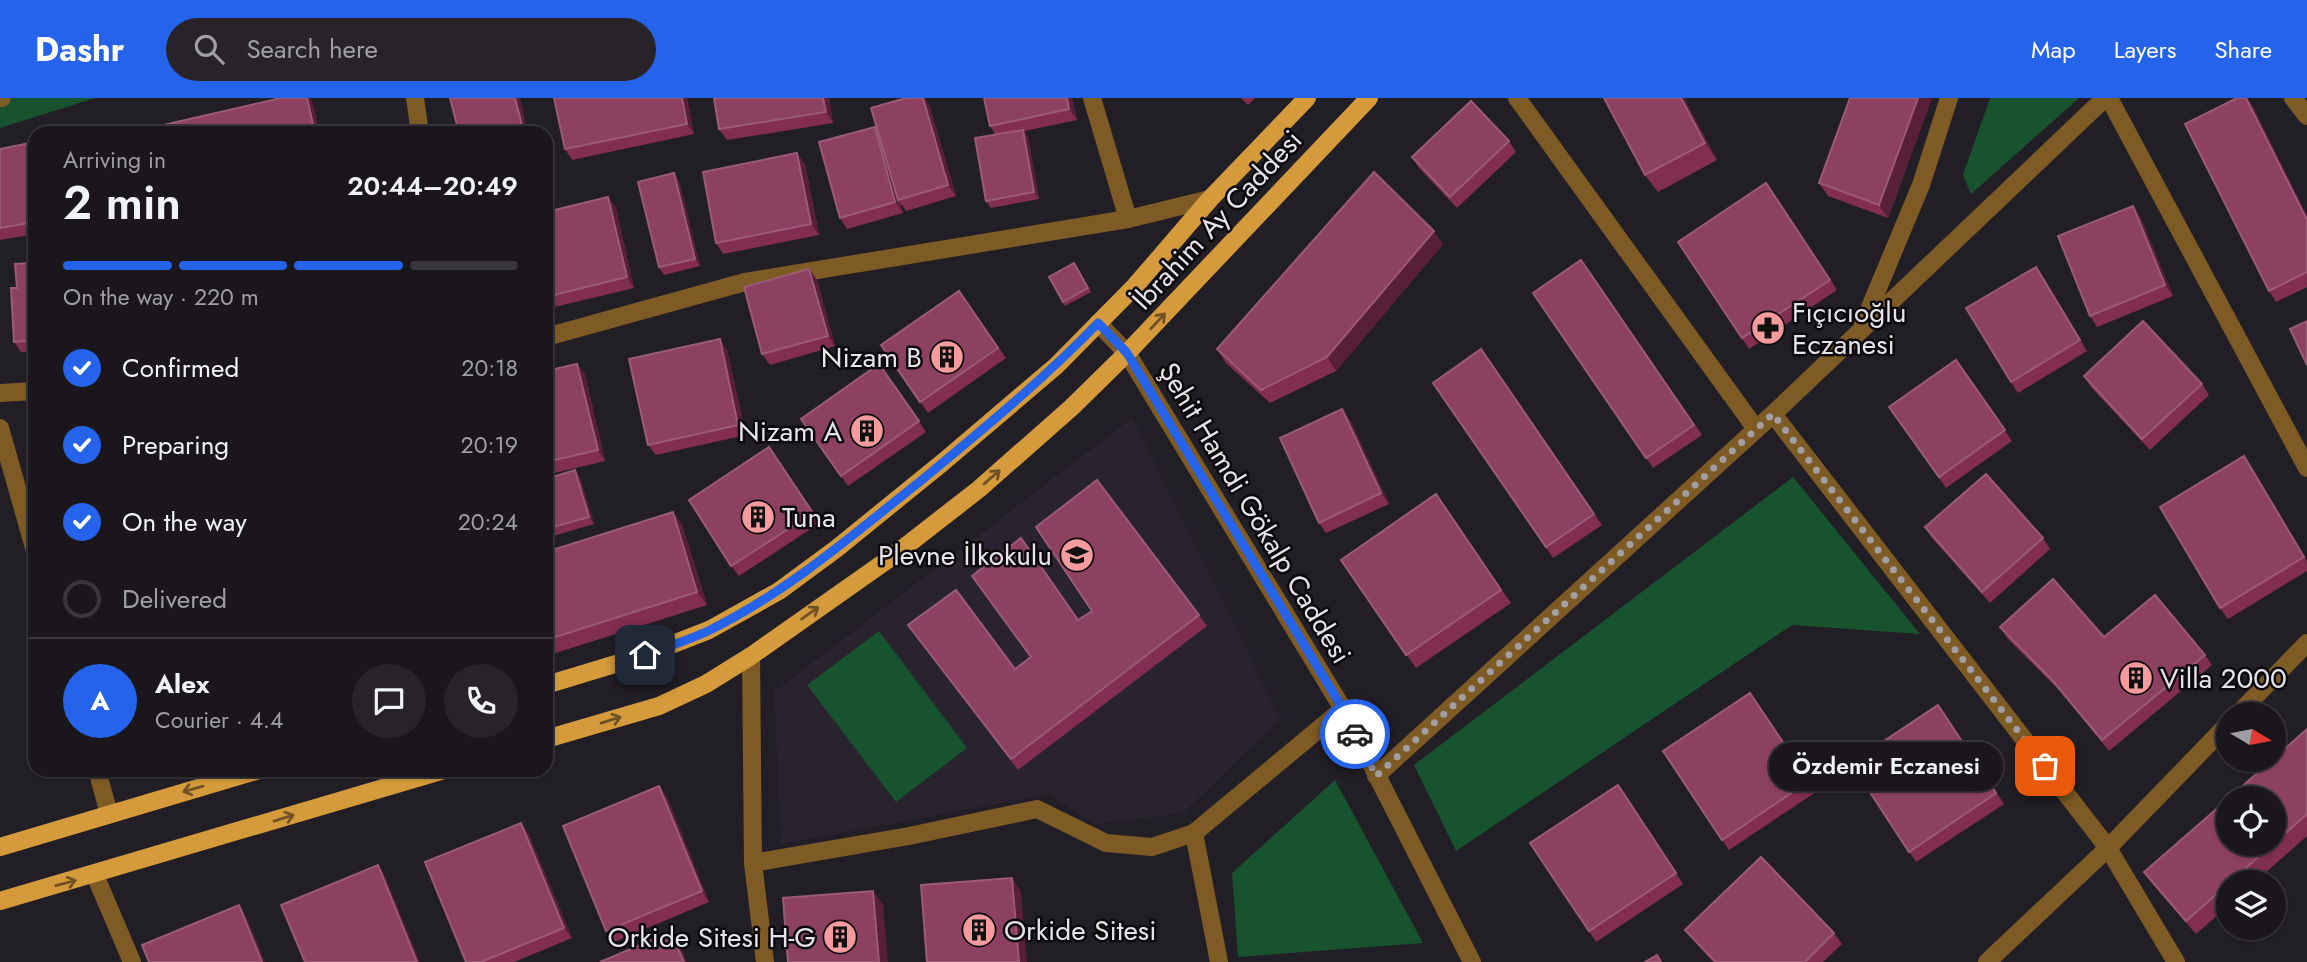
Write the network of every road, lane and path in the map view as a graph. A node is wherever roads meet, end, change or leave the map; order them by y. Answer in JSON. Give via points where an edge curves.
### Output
{"nodes":[{"id":1,"x":415,"y":98,"type":"edge"},
{"id":2,"x":1093,"y":98,"type":"edge"},
{"id":3,"x":1307,"y":98,"type":"edge"},
{"id":4,"x":1369,"y":98,"type":"edge"},
{"id":5,"x":1517,"y":98,"type":"edge"},
{"id":6,"x":1949,"y":98,"type":"edge"},
{"id":7,"x":2107,"y":98,"type":"edge"},
{"id":8,"x":2293,"y":98,"type":"edge"},
{"id":9,"x":2307,"y":116,"type":"edge"},
{"id":10,"x":419,"y":126,"type":"edge"},
{"id":11,"x":1210,"y":199,"type":"junction"},
{"id":12,"x":1128,"y":219,"type":"junction"},
{"id":13,"x":1098,"y":323,"type":"junction"},
{"id":14,"x":1860,"y":330,"type":"junction"},
{"id":15,"x":553,"y":335,"type":"edge"},
{"id":16,"x":1127,"y":353,"type":"junction"},
{"id":17,"x":28,"y":391,"type":"edge"},
{"id":18,"x":0,"y":393,"type":"edge"},
{"id":19,"x":1773,"y":414,"type":"junction"},
{"id":20,"x":0,"y":428,"type":"edge"},
{"id":21,"x":1756,"y":429,"type":"junction"},
{"id":22,"x":2307,"y":468,"type":"edge"},
{"id":23,"x":28,"y":526,"type":"edge"},
{"id":24,"x":2307,"y":643,"type":"edge"},
{"id":25,"x":751,"y":656,"type":"junction"},
{"id":26,"x":553,"y":683,"type":"edge"},
{"id":27,"x":2250,"y":702,"type":"edge"},
{"id":28,"x":1343,"y":709,"type":"junction"},
{"id":29,"x":2216,"y":736,"type":"edge"},
{"id":30,"x":553,"y":737,"type":"edge"},
{"id":31,"x":1376,"y":776,"type":"junction"},
{"id":32,"x":99,"y":777,"type":"edge"},
{"id":33,"x":234,"y":777,"type":"edge"},
{"id":34,"x":421,"y":777,"type":"edge"},
{"id":35,"x":109,"y":814,"type":"junction"},
{"id":36,"x":1194,"y":833,"type":"junction"},
{"id":37,"x":0,"y":847,"type":"edge"},
{"id":38,"x":2108,"y":848,"type":"junction"},
{"id":39,"x":753,"y":863,"type":"junction"},
{"id":40,"x":96,"y":875,"type":"junction"},
{"id":41,"x":0,"y":901,"type":"edge"},
{"id":42,"x":132,"y":962,"type":"edge"},
{"id":43,"x":765,"y":962,"type":"edge"},
{"id":44,"x":1219,"y":962,"type":"edge"},
{"id":45,"x":1472,"y":962,"type":"edge"},
{"id":46,"x":1987,"y":962,"type":"edge"},
{"id":47,"x":2176,"y":962,"type":"edge"}],
"edges":[{"from":1,"to":10,"type":"street"},
{"from":2,"to":12,"type":"street"},
{"from":3,"to":11,"type":"main road","name":"İbrahim Ay Caddesi"},
{"from":16,"to":4,"type":"main road","name":"İbrahim Ay Caddesi","one_way":true},
{"from":5,"to":21,"type":"street"},
{"from":6,"to":14,"type":"street","via":[[1921,185]]},
{"from":7,"to":14,"type":"street"},
{"from":7,"to":22,"type":"street"},
{"from":8,"to":9,"type":"street"},
{"from":11,"to":12,"type":"street"},
{"from":11,"to":13,"type":"main road","name":"İbrahim Ay Caddesi"},
{"from":12,"to":15,"type":"street","via":[[745,282]]},
{"from":13,"to":16,"type":"street","name":"Şehit Hamdi Gökalp Caddesi"},
{"from":13,"to":26,"type":"main road","name":"İbrahim Ay Caddesi","via":[[1056,366],[942,463],[779,591],[709,630]]},
{"from":14,"to":19,"type":"street"},
{"from":25,"to":16,"type":"main road","name":"İbrahim Ay Caddesi","one_way":true,"via":[[979,489]]},
{"from":16,"to":28,"type":"street","name":"Şehit Hamdi Gökalp Caddesi"},
{"from":17,"to":18,"type":"street"},
{"from":19,"to":21,"type":"street"},
{"from":19,"to":38,"type":"street"},
{"from":20,"to":23,"type":"street"},
{"from":21,"to":31,"type":"street"},
{"from":24,"to":27,"type":"street"},
{"from":30,"to":25,"type":"main road","name":"İbrahim Ay Caddesi","one_way":true,"via":[[659,706]]},
{"from":25,"to":39,"type":"street"},
{"from":28,"to":31,"type":"street","name":"Şehit Hamdi Gökalp Caddesi"},
{"from":28,"to":36,"type":"street"},
{"from":29,"to":38,"type":"street"},
{"from":31,"to":45,"type":"street","name":"Şehit Hamdi Gökalp Caddesi"},
{"from":32,"to":35,"type":"street"},
{"from":33,"to":35,"type":"main road","one_way":true},
{"from":40,"to":34,"type":"main road","one_way":true},
{"from":35,"to":37,"type":"main road"},
{"from":36,"to":39,"type":"street","via":[[1152,847],[1106,843],[1037,808]]},
{"from":36,"to":44,"type":"street"},
{"from":38,"to":46,"type":"street"},
{"from":38,"to":47,"type":"street"},
{"from":39,"to":43,"type":"street"},
{"from":41,"to":40,"type":"main road","one_way":true},
{"from":40,"to":42,"type":"street"}]}
